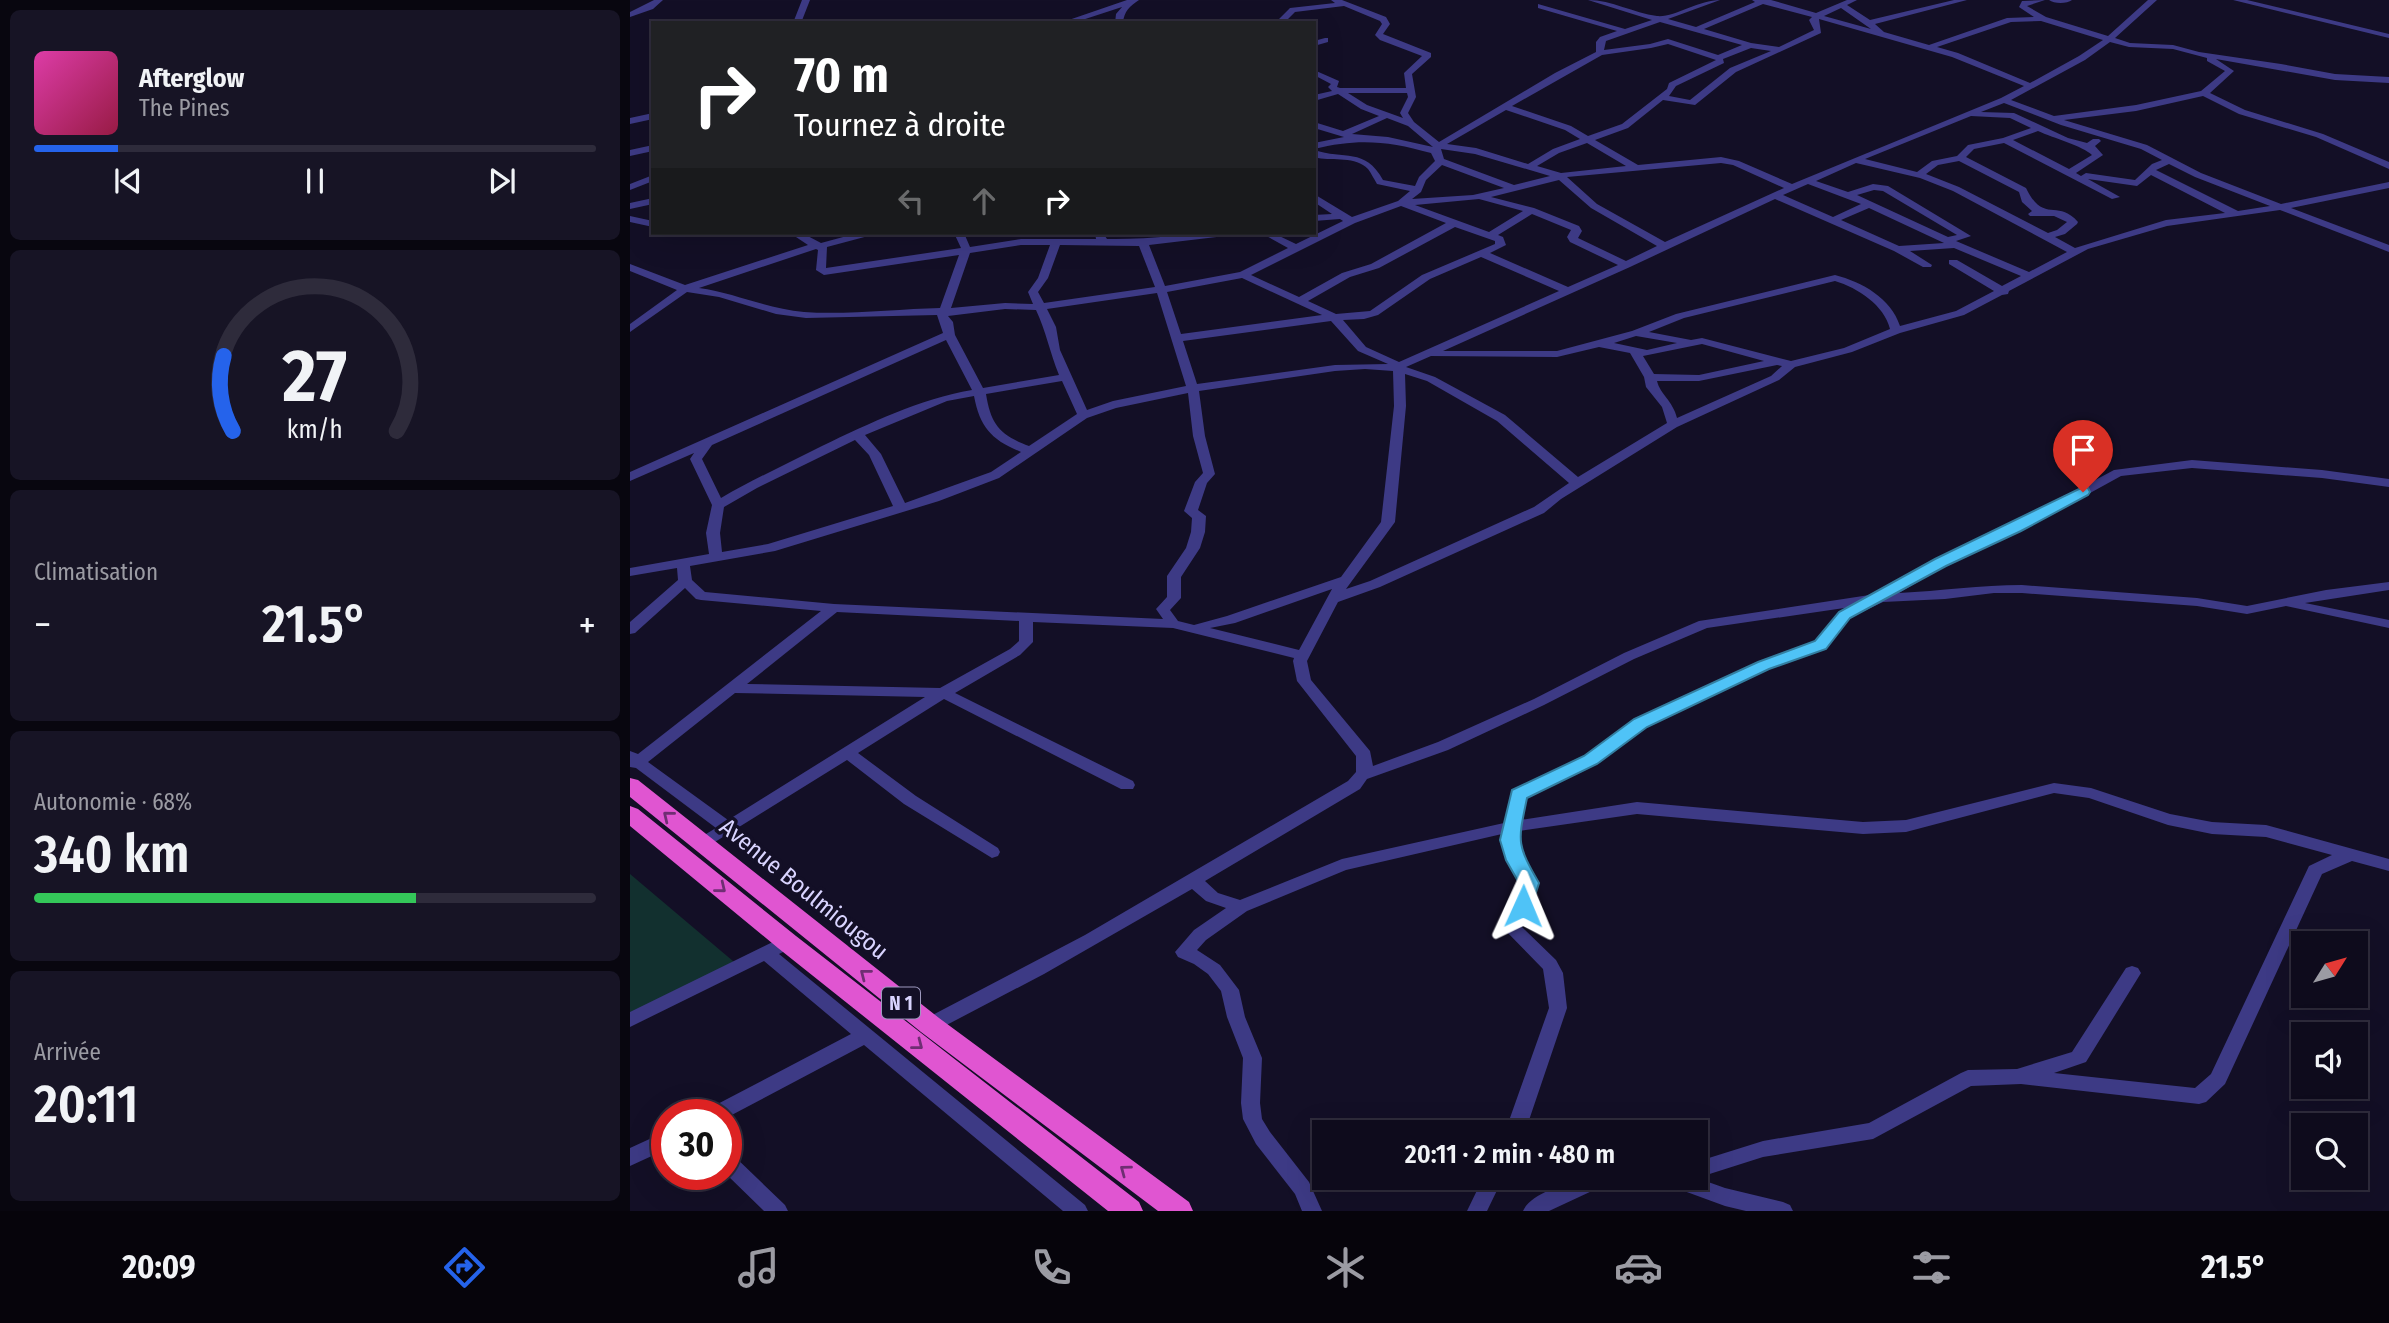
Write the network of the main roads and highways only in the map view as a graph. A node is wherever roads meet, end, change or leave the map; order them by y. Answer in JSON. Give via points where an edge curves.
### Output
{"nodes":[{"id":1,"x":632,"y":768,"type":"edge"},
{"id":2,"x":630,"y":814,"type":"edge"},
{"id":3,"x":1129,"y":1211,"type":"edge"},
{"id":4,"x":1179,"y":1211,"type":"edge"}],
"edges":[{"from":4,"to":1,"type":"highway","name":"Avenue Boulmiougou","number":"N 1","one_way":true,"via":[[930,1025],[702,844]]},
{"from":2,"to":3,"type":"highway","number":"N 1","one_way":true,"via":[[777,948]]}]}
